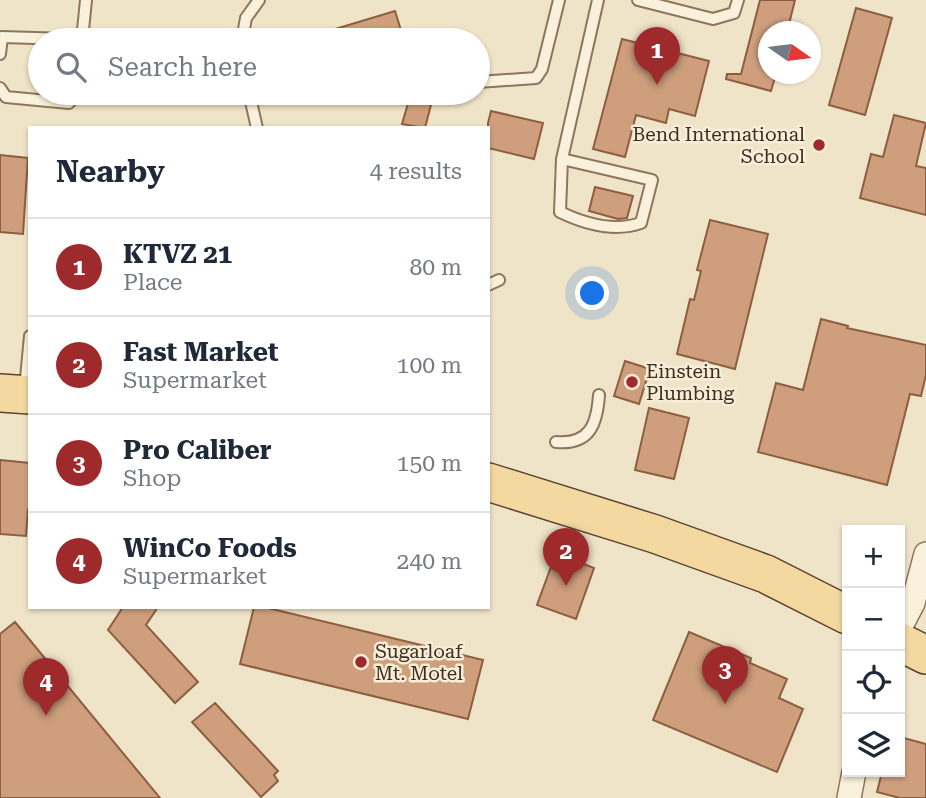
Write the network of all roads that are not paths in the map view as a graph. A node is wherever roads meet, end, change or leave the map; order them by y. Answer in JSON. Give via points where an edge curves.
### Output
{"nodes":[{"id":1,"x":86,"y":0,"type":"edge"},
{"id":2,"x":259,"y":0,"type":"edge"},
{"id":3,"x":559,"y":0,"type":"edge"},
{"id":4,"x":598,"y":0,"type":"edge"},
{"id":5,"x":638,"y":0,"type":"edge"},
{"id":6,"x":737,"y":0,"type":"edge"},
{"id":7,"x":83,"y":28,"type":"edge"},
{"id":8,"x":244,"y":28,"type":"edge"},
{"id":9,"x":28,"y":38,"type":"edge"},
{"id":10,"x":0,"y":54,"type":"edge"},
{"id":11,"x":490,"y":81,"type":"edge"},
{"id":12,"x":0,"y":88,"type":"edge"},
{"id":13,"x":28,"y":99,"type":"edge"},
{"id":14,"x":251,"y":105,"type":"edge"},
{"id":15,"x":256,"y":126,"type":"edge"},
{"id":16,"x":562,"y":159,"type":"junction"},
{"id":17,"x":28,"y":345,"type":"edge"},
{"id":18,"x":18,"y":394,"type":"edge"},
{"id":19,"x":599,"y":395,"type":"dead end"},
{"id":20,"x":556,"y":442,"type":"dead end"},
{"id":21,"x":490,"y":483,"type":"edge"},
{"id":22,"x":926,"y":554,"type":"edge"},
{"id":23,"x":842,"y":612,"type":"edge"},
{"id":24,"x":905,"y":618,"type":"edge"},
{"id":25,"x":905,"y":644,"type":"edge"},
{"id":26,"x":926,"y":655,"type":"edge"},
{"id":27,"x":853,"y":777,"type":"edge"},
{"id":28,"x":849,"y":798,"type":"edge"}],
"edges":[{"from":1,"to":7,"type":"lane"},
{"from":2,"to":8,"type":"lane"},
{"from":3,"to":11,"type":"lane","via":[[536,78]]},
{"from":4,"to":16,"type":"lane"},
{"from":5,"to":6,"type":"lane","via":[[713,19],[734,13]]},
{"from":9,"to":10,"type":"lane","via":[[2,37]]},
{"from":12,"to":13,"type":"lane","via":[[6,97]]},
{"from":14,"to":15,"type":"lane"},
{"from":16,"to":16,"type":"lane","via":[[652,180],[640,223],[626,228],[581,222],[561,212]]},
{"from":17,"to":18,"type":"lane"},
{"from":19,"to":20,"type":"lane","via":[[594,427],[581,438]]},
{"from":21,"to":23,"type":"main road","via":[[766,574]]},
{"from":22,"to":24,"type":"street"},
{"from":25,"to":26,"type":"main road"},
{"from":27,"to":28,"type":"street"}]}
